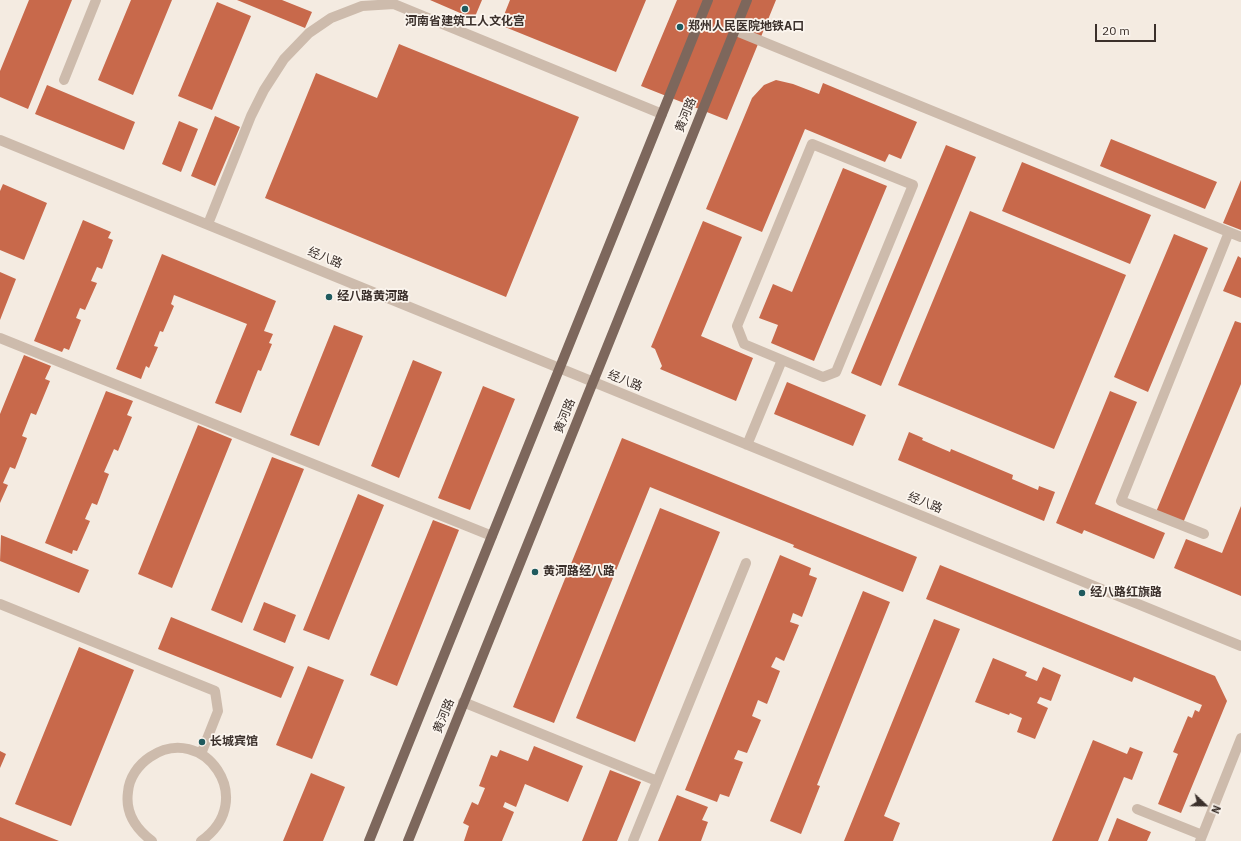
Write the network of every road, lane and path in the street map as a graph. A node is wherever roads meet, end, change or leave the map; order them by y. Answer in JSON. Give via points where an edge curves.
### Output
{"nodes":[{"id":1,"x":96,"y":0,"type":"edge"},
{"id":2,"x":708,"y":0,"type":"edge"},
{"id":3,"x":746,"y":0,"type":"edge"},
{"id":4,"x":734,"y":30,"type":"junction"},
{"id":5,"x":64,"y":80,"type":"dead end"},
{"id":6,"x":662,"y":114,"type":"junction"},
{"id":7,"x":0,"y":140,"type":"edge"},
{"id":8,"x":208,"y":224,"type":"junction"},
{"id":9,"x":1229,"y":232,"type":"junction"},
{"id":10,"x":1241,"y":237,"type":"edge"},
{"id":11,"x":0,"y":338,"type":"edge"},
{"id":12,"x":782,"y":360,"type":"junction"},
{"id":13,"x":560,"y":368,"type":"junction"},
{"id":14,"x":592,"y":382,"type":"junction"},
{"id":15,"x":747,"y":445,"type":"junction"},
{"id":16,"x":1204,"y":534,"type":"dead end"},
{"id":17,"x":492,"y":536,"type":"junction"},
{"id":18,"x":746,"y":563,"type":"dead end"},
{"id":19,"x":0,"y":604,"type":"edge"},
{"id":20,"x":1241,"y":646,"type":"edge"},
{"id":21,"x":463,"y":702,"type":"junction"},
{"id":22,"x":1241,"y":738,"type":"edge"},
{"id":23,"x":201,"y":754,"type":"junction"},
{"id":24,"x":657,"y":781,"type":"junction"},
{"id":25,"x":1137,"y":809,"type":"dead end"},
{"id":26,"x":1201,"y":838,"type":"edge"},
{"id":27,"x":152,"y":841,"type":"edge"},
{"id":28,"x":201,"y":841,"type":"edge"},
{"id":29,"x":369,"y":841,"type":"edge"},
{"id":30,"x":408,"y":841,"type":"edge"},
{"id":31,"x":633,"y":841,"type":"edge"}],
"edges":[{"from":1,"to":5,"type":"street"},
{"from":2,"to":6,"type":"main road","name":"黄河路"},
{"from":3,"to":4,"type":"main road","name":"黄河路"},
{"from":4,"to":9,"type":"street"},
{"from":4,"to":14,"type":"main road","name":"黄河路"},
{"from":6,"to":8,"type":"street","via":[[394,4],[362,6],[331,18],[309,33],[284,59],[251,116]]},
{"from":6,"to":13,"type":"main road","name":"黄河路"},
{"from":7,"to":8,"type":"street","name":"经八路"},
{"from":8,"to":13,"type":"street","name":"经八路"},
{"from":9,"to":10,"type":"street"},
{"from":9,"to":16,"type":"street","via":[[1122,501]]},
{"from":11,"to":17,"type":"street"},
{"from":12,"to":12,"type":"street","via":[[744,344],[736,326],[812,144],[913,185],[836,372],[823,377]]},
{"from":12,"to":15,"type":"street"},
{"from":13,"to":14,"type":"street","name":"经八路"},
{"from":13,"to":17,"type":"main road","name":"黄河路"},
{"from":14,"to":15,"type":"street","name":"经八路"},
{"from":14,"to":21,"type":"main road","name":"黄河路"},
{"from":15,"to":20,"type":"street","name":"经八路"},
{"from":17,"to":29,"type":"main road","name":"黄河路"},
{"from":18,"to":24,"type":"street"},
{"from":19,"to":23,"type":"street","via":[[215,691],[218,711]]},
{"from":21,"to":24,"type":"street"},
{"from":21,"to":30,"type":"main road","name":"黄河路"},
{"from":22,"to":26,"type":"street"},
{"from":23,"to":27,"type":"street","via":[[178,748],[166,750],[150,757],[131,779],[127,803],[130,815],[135,826]]},
{"from":23,"to":28,"type":"street","via":[[218,770],[226,792],[226,804],[221,820],[210,835]]},
{"from":24,"to":31,"type":"street"},
{"from":25,"to":26,"type":"street"}]}
